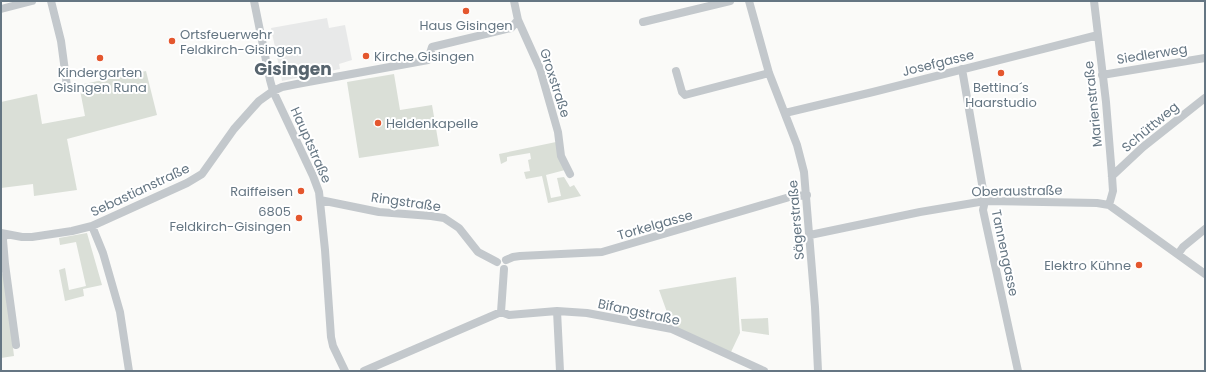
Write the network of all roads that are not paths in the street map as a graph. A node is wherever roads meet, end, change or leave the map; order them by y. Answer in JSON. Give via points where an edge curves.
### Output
{"nodes":[{"id":1,"x":32,"y":1,"type":"edge"},
{"id":2,"x":51,"y":1,"type":"edge"},
{"id":3,"x":254,"y":1,"type":"edge"},
{"id":4,"x":514,"y":1,"type":"edge"},
{"id":5,"x":730,"y":1,"type":"edge"},
{"id":6,"x":750,"y":1,"type":"edge"},
{"id":7,"x":1094,"y":1,"type":"edge"},
{"id":8,"x":1,"y":9,"type":"edge"},
{"id":9,"x":518,"y":20,"type":"junction"},
{"id":10,"x":643,"y":22,"type":"dead end"},
{"id":11,"x":1098,"y":35,"type":"junction"},
{"id":12,"x":1205,"y":58,"type":"edge"},
{"id":13,"x":962,"y":69,"type":"junction"},
{"id":14,"x":676,"y":71,"type":"dead end"},
{"id":15,"x":769,"y":73,"type":"junction"},
{"id":16,"x":1102,"y":75,"type":"junction"},
{"id":17,"x":67,"y":86,"type":"dead end"},
{"id":18,"x":273,"y":91,"type":"junction"},
{"id":19,"x":1205,"y":98,"type":"edge"},
{"id":20,"x":785,"y":113,"type":"junction"},
{"id":21,"x":570,"y":174,"type":"dead end"},
{"id":22,"x":1112,"y":176,"type":"junction"},
{"id":23,"x":807,"y":195,"type":"junction"},
{"id":24,"x":320,"y":200,"type":"junction"},
{"id":25,"x":985,"y":201,"type":"junction"},
{"id":26,"x":1109,"y":205,"type":"junction"},
{"id":27,"x":92,"y":226,"type":"junction"},
{"id":28,"x":1205,"y":229,"type":"edge"},
{"id":29,"x":2,"y":233,"type":"edge"},
{"id":30,"x":810,"y":235,"type":"junction"},
{"id":31,"x":1178,"y":254,"type":"junction"},
{"id":32,"x":506,"y":260,"type":"junction"},
{"id":33,"x":497,"y":262,"type":"junction"},
{"id":34,"x":504,"y":269,"type":"junction"},
{"id":35,"x":1205,"y":274,"type":"edge"},
{"id":36,"x":557,"y":311,"type":"junction"},
{"id":37,"x":501,"y":312,"type":"junction"},
{"id":38,"x":16,"y":345,"type":"dead end"},
{"id":39,"x":129,"y":371,"type":"edge"},
{"id":40,"x":345,"y":371,"type":"edge"},
{"id":41,"x":364,"y":371,"type":"edge"},
{"id":42,"x":560,"y":371,"type":"edge"},
{"id":43,"x":764,"y":371,"type":"edge"},
{"id":44,"x":818,"y":371,"type":"edge"},
{"id":45,"x":1018,"y":371,"type":"edge"}],
"edges":[{"from":1,"to":8,"type":"street"},
{"from":2,"to":17,"type":"street","via":[[61,41]]},
{"from":3,"to":18,"type":"street","name":"Hauptstraße"},
{"from":4,"to":9,"type":"street","name":"Groxstraße"},
{"from":5,"to":10,"type":"street"},
{"from":6,"to":15,"type":"street","name":"Sägerstraße"},
{"from":7,"to":11,"type":"street","name":"Marienstraße"},
{"from":9,"to":18,"type":"street","name":"Sebastianstraße","via":[[512,28],[432,47],[428,60],[297,84]]},
{"from":9,"to":21,"type":"street","name":"Groxstraße","via":[[540,69],[558,132],[561,156]]},
{"from":11,"to":13,"type":"street","name":"Josefgasse"},
{"from":11,"to":16,"type":"street","name":"Marienstraße"},
{"from":12,"to":16,"type":"street","name":"Siedlerweg"},
{"from":13,"to":20,"type":"street","name":"Josefgasse"},
{"from":13,"to":25,"type":"street","name":"Tannengasse"},
{"from":14,"to":15,"type":"street","via":[[685,95]]},
{"from":15,"to":20,"type":"street","name":"Sägerstraße"},
{"from":16,"to":22,"type":"street","name":"Marienstraße"},
{"from":18,"to":24,"type":"street","name":"Hauptstraße","via":[[313,176]]},
{"from":18,"to":27,"type":"street","name":"Sebastianstraße","via":[[250,110],[202,174]]},
{"from":19,"to":22,"type":"street","name":"Schüttweg","via":[[1142,147]]},
{"from":20,"to":23,"type":"street","name":"Sägerstraße","via":[[802,162]]},
{"from":22,"to":26,"type":"street","name":"Marienstraße","via":[[1113,191]]},
{"from":23,"to":30,"type":"street","name":"Sägerstraße"},
{"from":23,"to":32,"type":"street","name":"Torkelgasse","via":[[793,196],[602,252],[520,256]]},
{"from":24,"to":33,"type":"street","name":"Ringstraße","via":[[379,212],[444,218],[459,228],[478,252]]},
{"from":24,"to":40,"type":"street","name":"Hauptstraße","via":[[331,337]]},
{"from":25,"to":26,"type":"street","name":"Oberaustraße","via":[[1097,202]]},
{"from":25,"to":30,"type":"street","name":"Oberaustraße"},
{"from":25,"to":45,"type":"street","name":"Tannengasse","via":[[983,210]]},
{"from":26,"to":31,"type":"street","name":"Oberaustraße"},
{"from":27,"to":29,"type":"street","name":"Sebastianstraße","via":[[32,237]]},
{"from":27,"to":39,"type":"street","via":[[103,253],[120,312]]},
{"from":28,"to":31,"type":"street"},
{"from":29,"to":38,"type":"street","name":"Sebastianstraße"},
{"from":30,"to":44,"type":"street","name":"Sägerstraße"},
{"from":31,"to":35,"type":"street","name":"Oberaustraße"},
{"from":32,"to":33,"type":"street","via":[[502,258]]},
{"from":32,"to":34,"type":"street","via":[[507,265]]},
{"from":33,"to":34,"type":"street","name":"Ringstraße","via":[[498,268]]},
{"from":34,"to":37,"type":"street"},
{"from":36,"to":37,"type":"street","name":"Bifangstraße","via":[[509,315]]},
{"from":36,"to":42,"type":"street"},
{"from":36,"to":43,"type":"street","name":"Bifangstraße","via":[[587,313],[672,329]]},
{"from":37,"to":41,"type":"street"}]}
